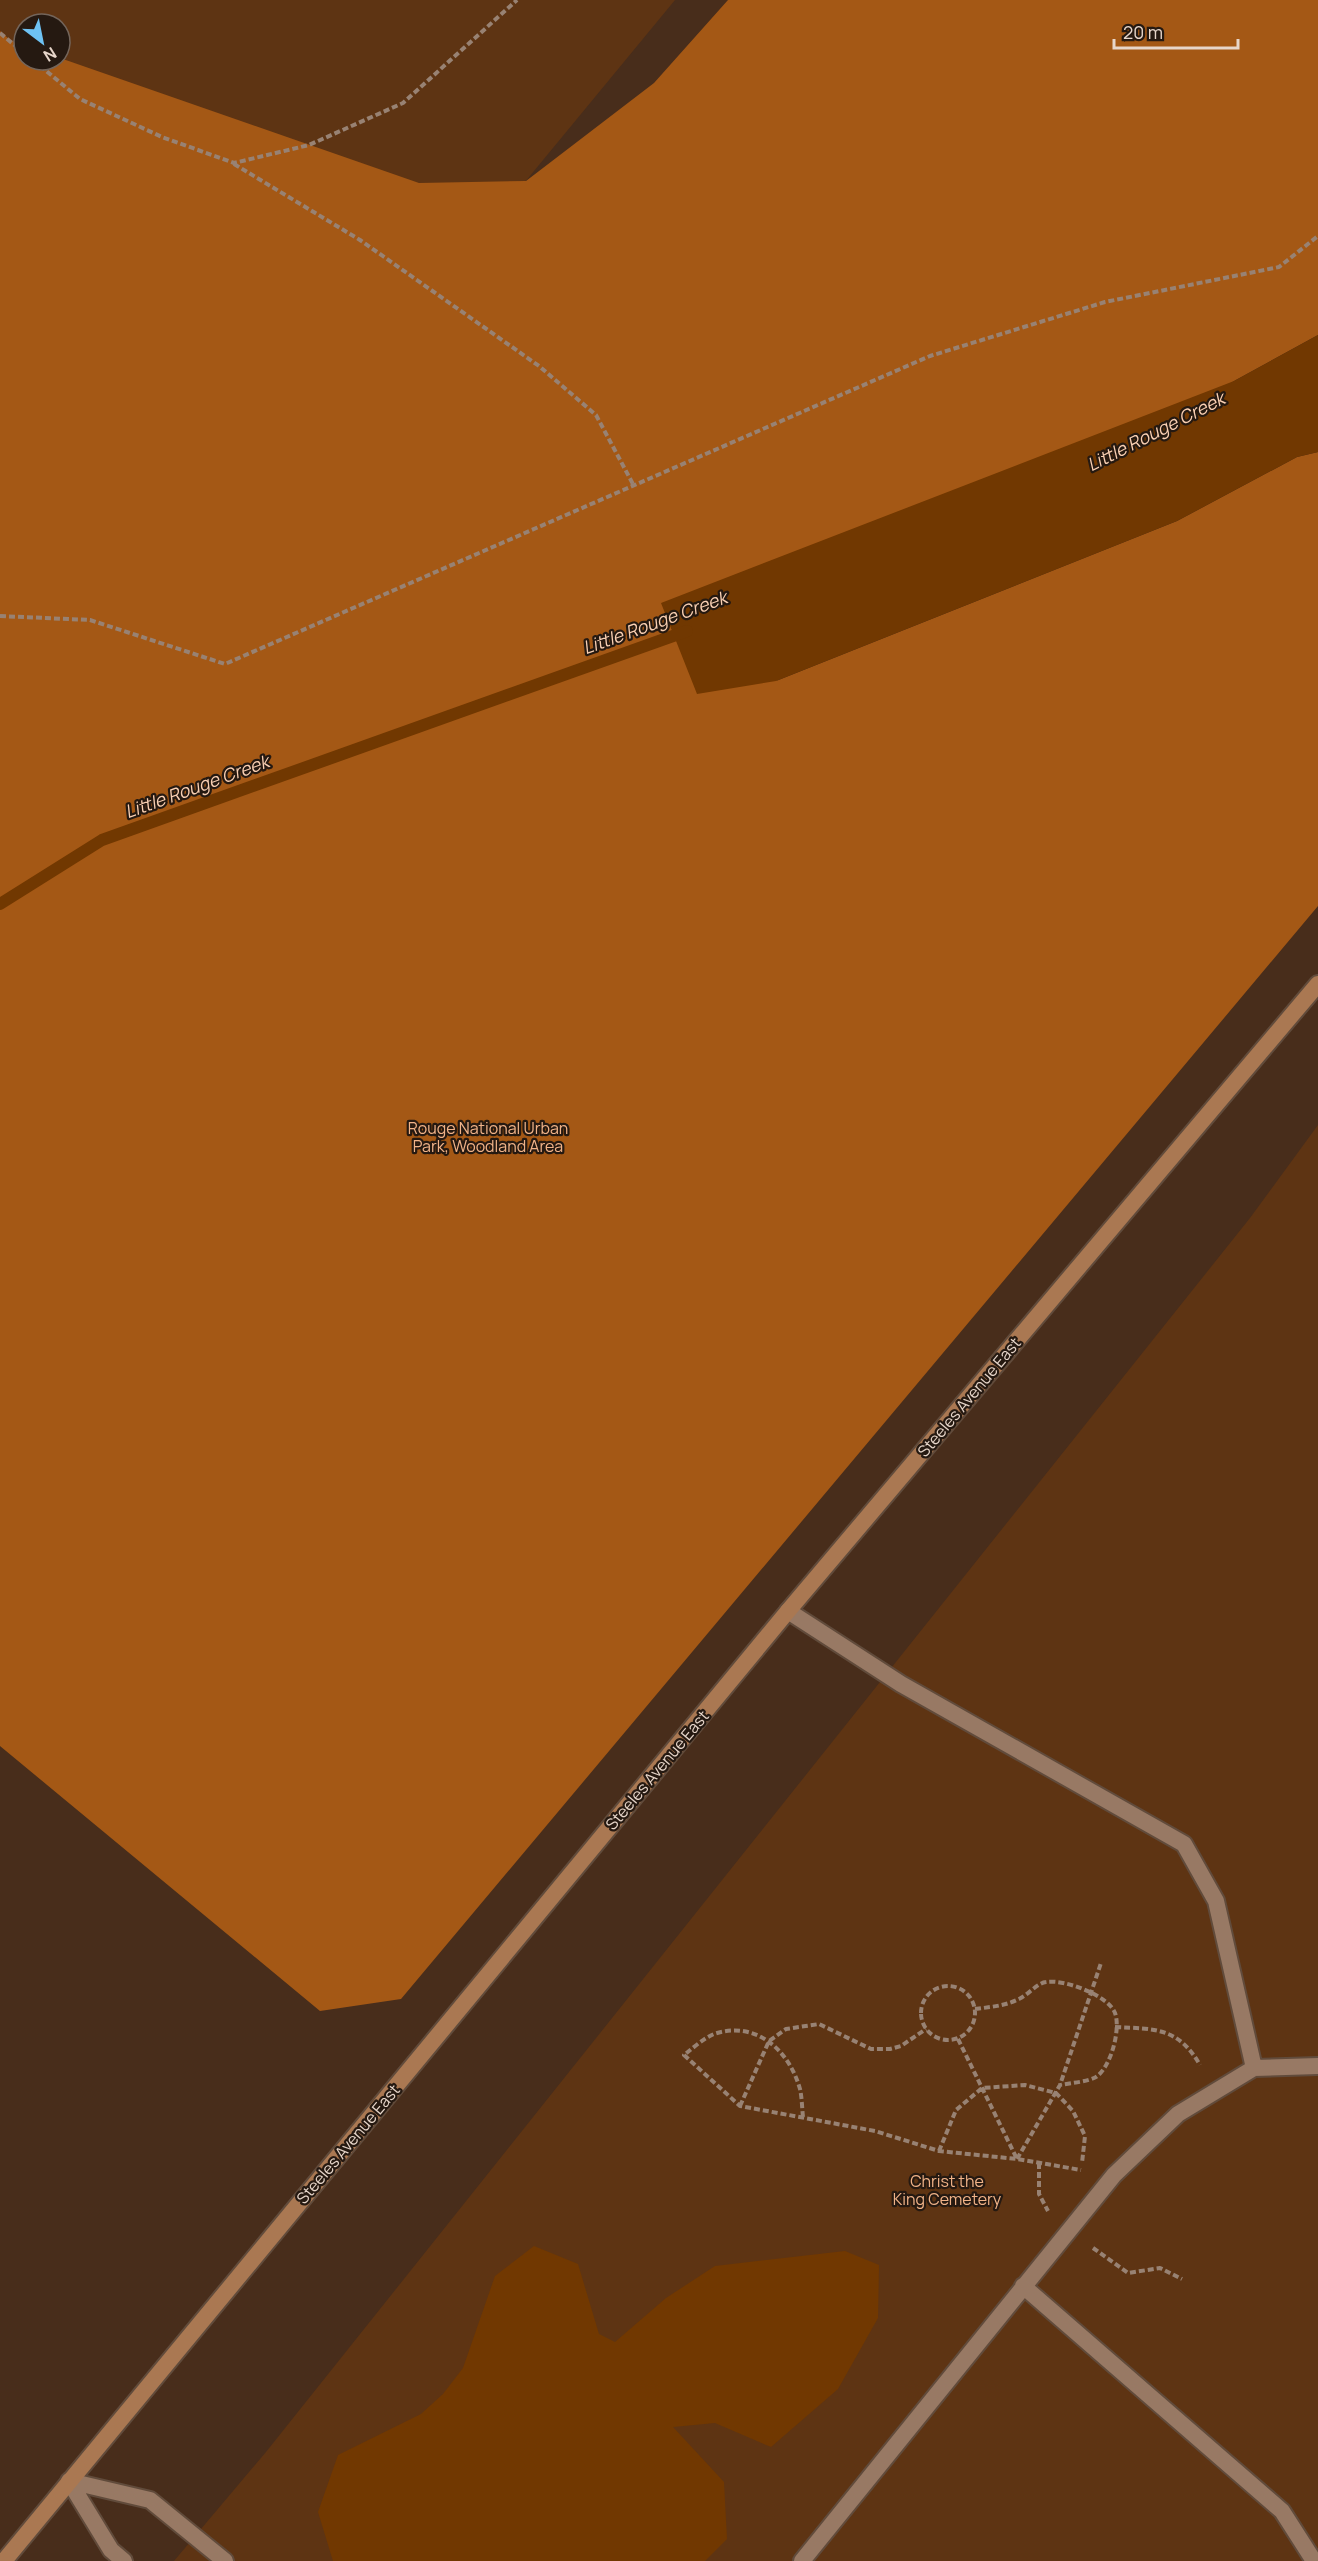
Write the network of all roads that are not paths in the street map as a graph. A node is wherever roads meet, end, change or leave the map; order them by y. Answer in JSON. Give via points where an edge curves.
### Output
{"nodes":[{"id":1,"x":1318,"y":984,"type":"edge"},
{"id":2,"x":788,"y":1611,"type":"junction"},
{"id":3,"x":1318,"y":2066,"type":"edge"},
{"id":4,"x":1254,"y":2068,"type":"junction"},
{"id":5,"x":1023,"y":2286,"type":"junction"},
{"id":6,"x":69,"y":2481,"type":"junction"},
{"id":7,"x":4,"y":2561,"type":"edge"},
{"id":8,"x":124,"y":2561,"type":"edge"},
{"id":9,"x":225,"y":2561,"type":"edge"},
{"id":10,"x":802,"y":2561,"type":"edge"},
{"id":11,"x":1314,"y":2561,"type":"edge"}],
"edges":[{"from":1,"to":2,"type":"main road","name":"Steeles Avenue East"},
{"from":2,"to":4,"type":"lane","via":[[901,1684],[1184,1844],[1216,1901]]},
{"from":2,"to":6,"type":"main road","name":"Steeles Avenue East"},
{"from":3,"to":4,"type":"lane"},
{"from":4,"to":5,"type":"lane","via":[[1178,2114],[1114,2175]]},
{"from":5,"to":10,"type":"lane"},
{"from":5,"to":11,"type":"lane","via":[[1282,2511]]},
{"from":6,"to":7,"type":"main road","name":"Steeles Avenue East"},
{"from":6,"to":8,"type":"lane","via":[[111,2550]]},
{"from":6,"to":9,"type":"lane","via":[[150,2500]]}]}
